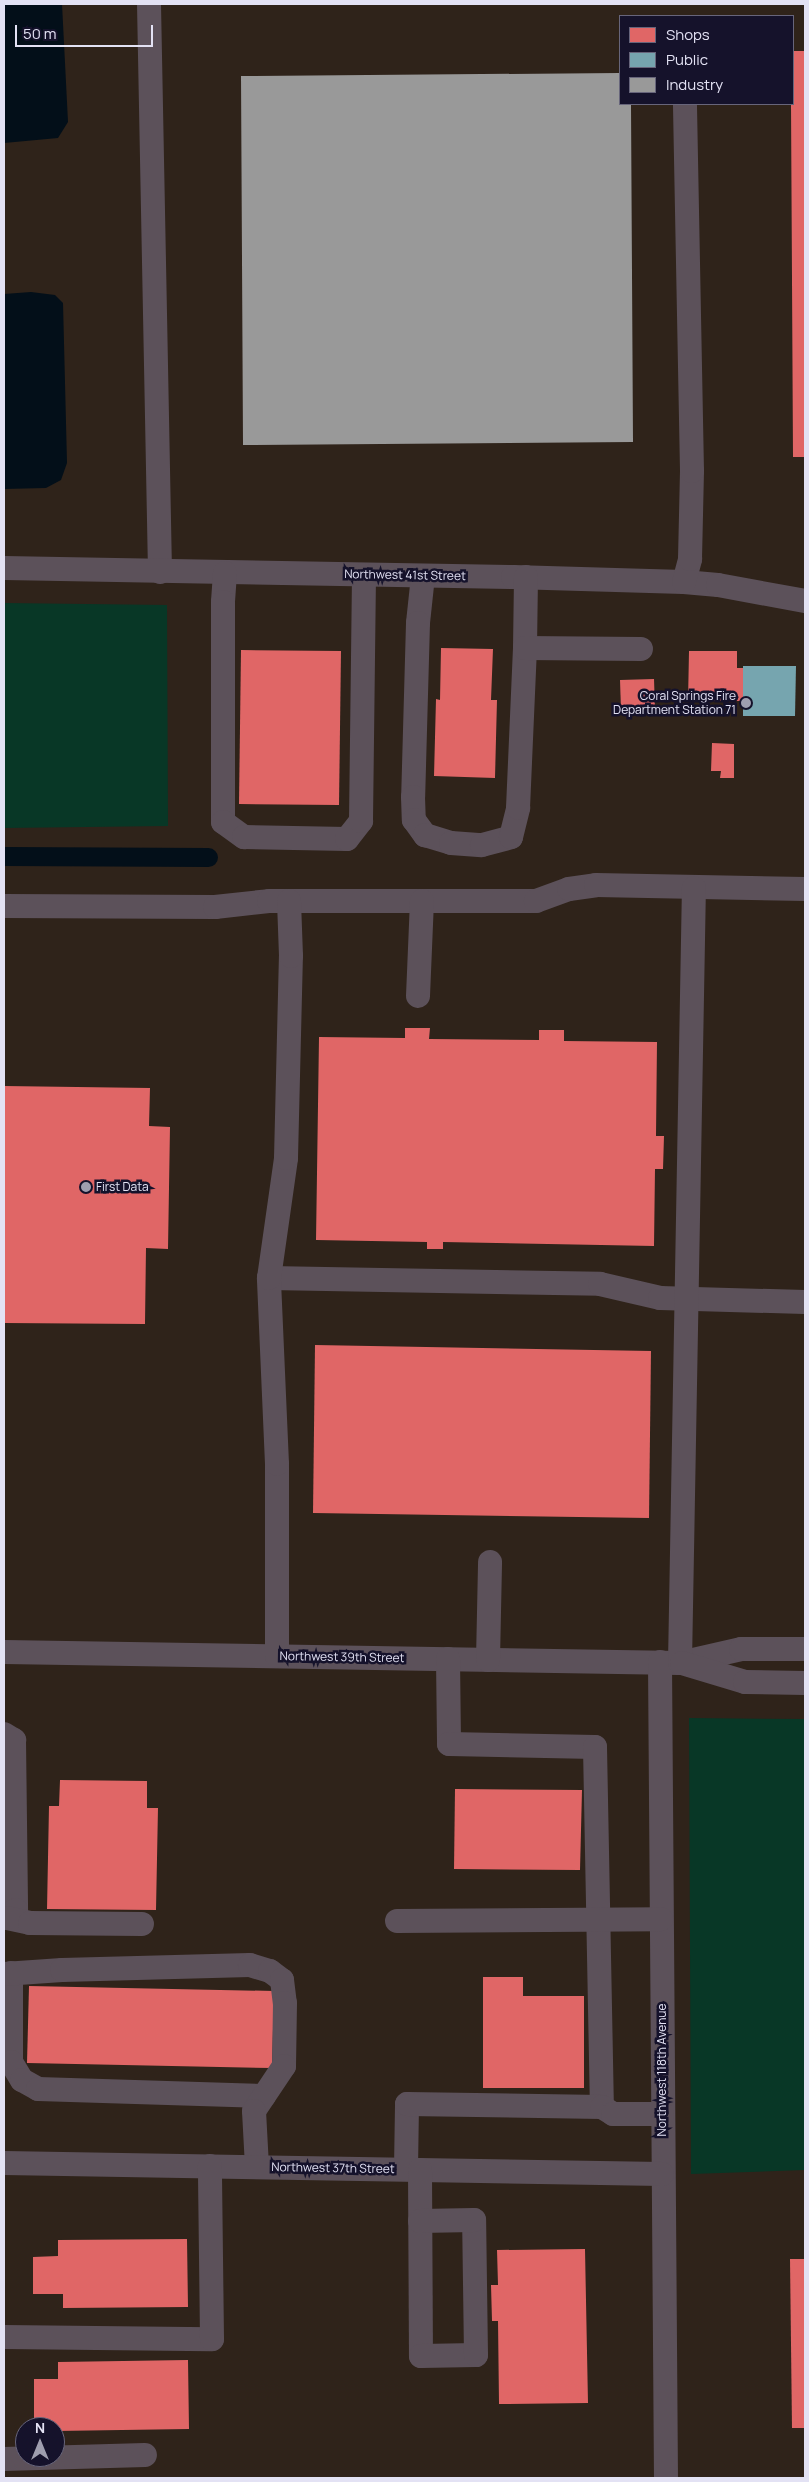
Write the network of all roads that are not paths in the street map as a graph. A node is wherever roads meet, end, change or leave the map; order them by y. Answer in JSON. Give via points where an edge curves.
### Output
{"nodes":[{"id":1,"x":149,"y":4,"type":"edge"},
{"id":2,"x":685,"y":105,"type":"edge"},
{"id":3,"x":4,"y":568,"type":"edge"},
{"id":4,"x":160,"y":572,"type":"junction"},
{"id":5,"x":225,"y":573,"type":"junction"},
{"id":6,"x":364,"y":575,"type":"junction"},
{"id":7,"x":423,"y":576,"type":"junction"},
{"id":8,"x":526,"y":577,"type":"junction"},
{"id":9,"x":684,"y":582,"type":"junction"},
{"id":10,"x":805,"y":601,"type":"edge"},
{"id":11,"x":525,"y":648,"type":"junction"},
{"id":12,"x":641,"y":649,"type":"dead end"},
{"id":13,"x":694,"y":888,"type":"junction"},
{"id":14,"x":805,"y":888,"type":"edge"},
{"id":15,"x":290,"y":901,"type":"junction"},
{"id":16,"x":422,"y":901,"type":"junction"},
{"id":17,"x":4,"y":906,"type":"edge"},
{"id":18,"x":418,"y":996,"type":"dead end"},
{"id":19,"x":269,"y":1278,"type":"junction"},
{"id":20,"x":688,"y":1299,"type":"junction"},
{"id":21,"x":805,"y":1302,"type":"edge"},
{"id":22,"x":490,"y":1562,"type":"dead end"},
{"id":23,"x":805,"y":1649,"type":"edge"},
{"id":24,"x":4,"y":1652,"type":"edge"},
{"id":25,"x":277,"y":1656,"type":"junction"},
{"id":26,"x":448,"y":1659,"type":"junction"},
{"id":27,"x":488,"y":1660,"type":"junction"},
{"id":28,"x":670,"y":1662,"type":"junction"},
{"id":29,"x":805,"y":1684,"type":"edge"},
{"id":30,"x":4,"y":1734,"type":"edge"},
{"id":31,"x":6,"y":1918,"type":"edge"},
{"id":32,"x":661,"y":1919,"type":"junction"},
{"id":33,"x":599,"y":1920,"type":"junction"},
{"id":34,"x":397,"y":1921,"type":"dead end"},
{"id":35,"x":142,"y":1924,"type":"dead end"},
{"id":36,"x":7,"y":1973,"type":"edge"},
{"id":37,"x":264,"y":2096,"type":"junction"},
{"id":38,"x":602,"y":2107,"type":"junction"},
{"id":39,"x":662,"y":2114,"type":"junction"},
{"id":40,"x":4,"y":2163,"type":"edge"},
{"id":41,"x":210,"y":2166,"type":"junction"},
{"id":42,"x":257,"y":2167,"type":"junction"},
{"id":43,"x":413,"y":2170,"type":"junction"},
{"id":44,"x":662,"y":2174,"type":"junction"},
{"id":45,"x":420,"y":2221,"type":"junction"},
{"id":46,"x":4,"y":2337,"type":"edge"},
{"id":47,"x":146,"y":2455,"type":"dead end"},
{"id":48,"x":4,"y":2459,"type":"edge"},
{"id":49,"x":666,"y":2478,"type":"edge"}],
"edges":[{"from":1,"to":4,"type":"street"},
{"from":2,"to":9,"type":"street","via":[[692,471],[690,559]]},
{"from":3,"to":4,"type":"street","name":"Northwest 41st Street"},
{"from":4,"to":5,"type":"street","name":"Northwest 41st Street"},
{"from":5,"to":6,"type":"street","name":"Northwest 41st Street"},
{"from":5,"to":6,"type":"street","via":[[223,822],[244,837],[347,839],[361,821]]},
{"from":6,"to":7,"type":"street","name":"Northwest 41st Street"},
{"from":7,"to":8,"type":"street","name":"Northwest 41st Street"},
{"from":7,"to":11,"type":"street","via":[[418,623],[412,796],[414,820],[426,835],[451,843],[482,845],[511,837],[518,808]]},
{"from":8,"to":9,"type":"street","name":"Northwest 41st Street"},
{"from":8,"to":11,"type":"street"},
{"from":9,"to":10,"type":"street","name":"Northwest 41st Street"},
{"from":11,"to":12,"type":"street"},
{"from":13,"to":14,"type":"street"},
{"from":13,"to":16,"type":"street","via":[[596,885],[569,889],[536,901]]},
{"from":13,"to":20,"type":"street","name":"Northwest 118th Avenue"},
{"from":15,"to":16,"type":"street"},
{"from":15,"to":17,"type":"street","via":[[215,907]]},
{"from":15,"to":19,"type":"street","via":[[286,1158]]},
{"from":16,"to":18,"type":"street"},
{"from":19,"to":20,"type":"street","via":[[600,1284],[660,1298]]},
{"from":19,"to":25,"type":"street","via":[[277,1464]]},
{"from":20,"to":21,"type":"street"},
{"from":20,"to":28,"type":"street","name":"Northwest 118th Avenue"},
{"from":22,"to":27,"type":"street"},
{"from":23,"to":28,"type":"street","name":"Northwest 39th Street","via":[[741,1649]]},
{"from":24,"to":25,"type":"street","name":"Northwest 39th Street"},
{"from":25,"to":26,"type":"street","name":"Northwest 39th Street"},
{"from":26,"to":27,"type":"street","name":"Northwest 39th Street"},
{"from":26,"to":33,"type":"street","via":[[449,1744],[595,1747]]},
{"from":27,"to":28,"type":"street","name":"Northwest 39th Street"},
{"from":28,"to":29,"type":"street","name":"Northwest 39th Street","via":[[745,1682]]},
{"from":28,"to":32,"type":"street","name":"Northwest 118th Avenue"},
{"from":30,"to":31,"type":"street","via":[[14,1740],[16,1910]]},
{"from":31,"to":35,"type":"street","via":[[30,1923]]},
{"from":32,"to":33,"type":"street"},
{"from":32,"to":39,"type":"street","name":"Northwest 118th Avenue"},
{"from":33,"to":34,"type":"street"},
{"from":33,"to":38,"type":"street"},
{"from":36,"to":37,"type":"street","via":[[11,2062],[22,2080],[38,2089]]},
{"from":36,"to":37,"type":"street","via":[[250,1965],[270,1971],[282,1980],[284,2066]]},
{"from":37,"to":42,"type":"street","via":[[254,2111]]},
{"from":38,"to":39,"type":"street","via":[[613,2114]]},
{"from":38,"to":43,"type":"street","via":[[407,2104]]},
{"from":39,"to":44,"type":"street","name":"Northwest 118th Avenue"},
{"from":40,"to":41,"type":"street","name":"Northwest 37th Street"},
{"from":41,"to":42,"type":"street","name":"Northwest 37th Street"},
{"from":41,"to":46,"type":"street","via":[[212,2339]]},
{"from":42,"to":43,"type":"street","name":"Northwest 37th Street"},
{"from":43,"to":44,"type":"street","name":"Northwest 37th Street"},
{"from":43,"to":45,"type":"street"},
{"from":44,"to":49,"type":"street","name":"Northwest 118th Avenue"},
{"from":45,"to":45,"type":"street","via":[[421,2356],[476,2355],[474,2220]]},
{"from":47,"to":48,"type":"street"}]}
